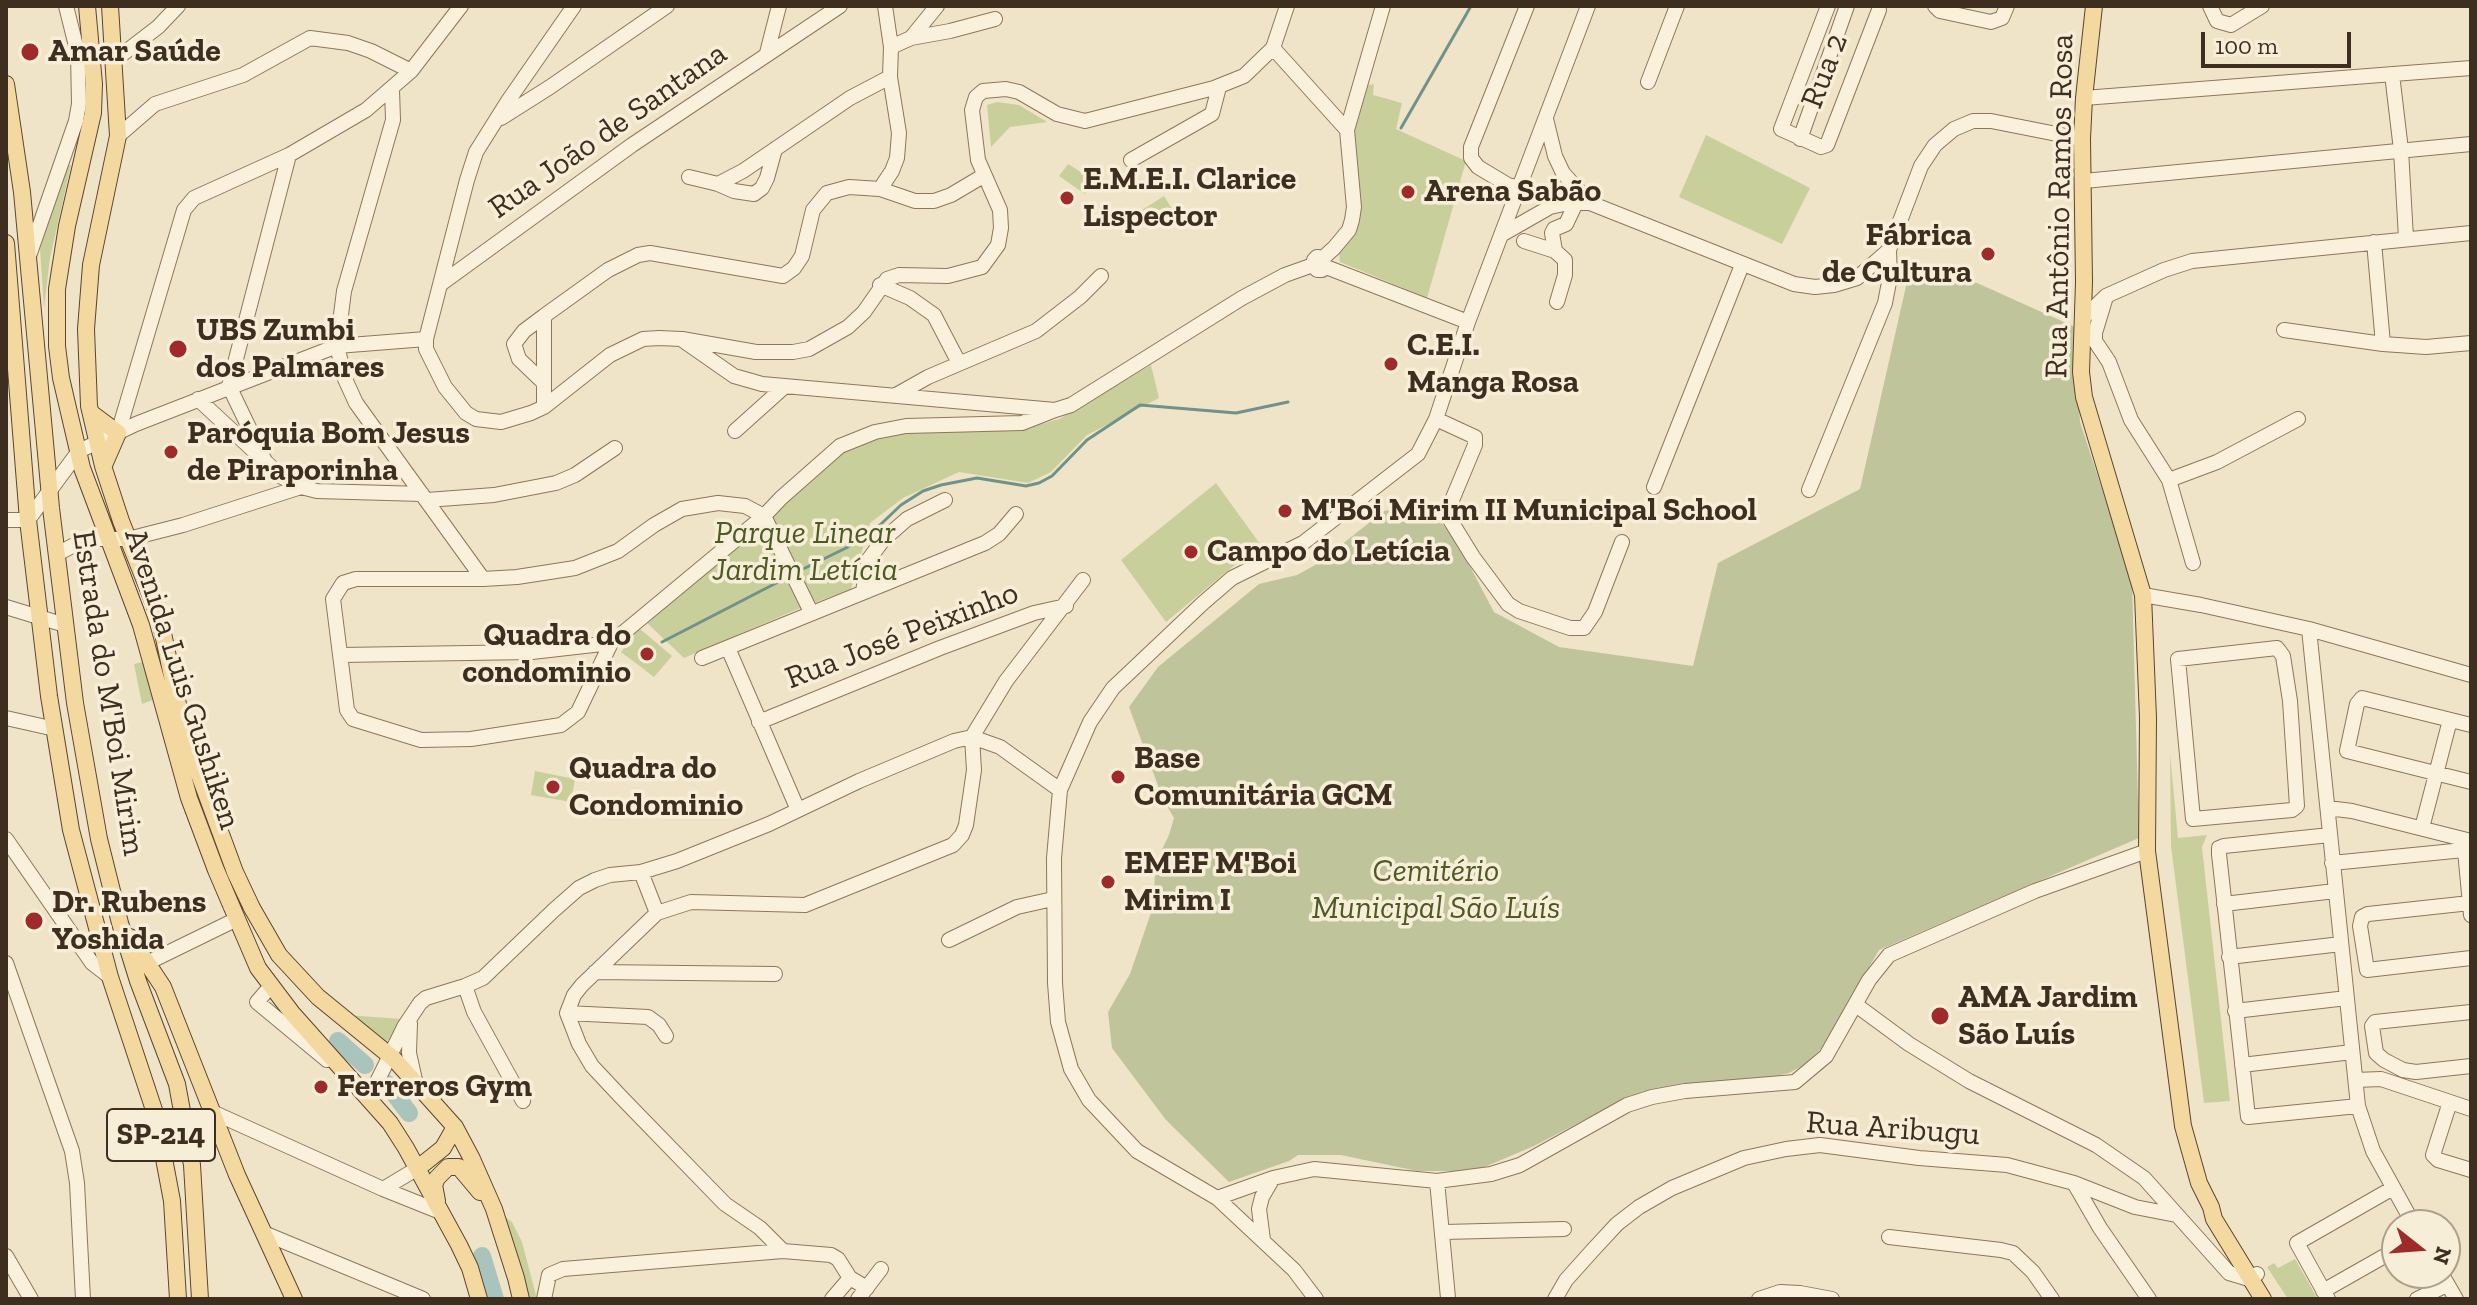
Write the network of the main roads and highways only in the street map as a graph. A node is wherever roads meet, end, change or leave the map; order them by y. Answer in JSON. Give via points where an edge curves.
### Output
{"nodes":[{"id":1,"x":87,"y":6,"type":"edge"},
{"id":2,"x":110,"y":6,"type":"edge"},
{"id":3,"x":2094,"y":6,"type":"edge"},
{"id":4,"x":6,"y":84,"type":"edge"},
{"id":5,"x":6,"y":243,"type":"edge"},
{"id":6,"x":90,"y":410,"type":"junction"},
{"id":7,"x":103,"y":466,"type":"junction"},
{"id":8,"x":120,"y":923,"type":"junction"},
{"id":9,"x":110,"y":977,"type":"junction"},
{"id":10,"x":138,"y":981,"type":"junction"},
{"id":11,"x":163,"y":987,"type":"junction"},
{"id":12,"x":455,"y":1127,"type":"junction"},
{"id":13,"x":418,"y":1168,"type":"junction"},
{"id":14,"x":494,"y":1209,"type":"junction"},
{"id":15,"x":438,"y":1211,"type":"junction"},
{"id":16,"x":2253,"y":1276,"type":"junction"},
{"id":17,"x":178,"y":1299,"type":"edge"},
{"id":18,"x":200,"y":1299,"type":"edge"},
{"id":19,"x":294,"y":1299,"type":"edge"},
{"id":20,"x":479,"y":1299,"type":"edge"},
{"id":21,"x":521,"y":1299,"type":"edge"},
{"id":22,"x":2263,"y":1299,"type":"edge"},
{"id":23,"x":2274,"y":1299,"type":"edge"}],
"edges":[{"from":1,"to":13,"type":"main road","name":"Avenida Luis Gushiken","via":[[93,113],[57,289],[61,378],[82,468],[141,625],[189,798],[258,968],[390,1123]]},
{"from":2,"to":6,"type":"main road","via":[[118,136],[91,265],[86,329]]},
{"from":3,"to":16,"type":"main road","name":"Rua Antônio Ramos Rosa","via":[[2082,139],[2084,397],[2143,595],[2147,851],[2183,1126],[2199,1183]]},
{"from":4,"to":8,"type":"main road","name":"Estrada do M'Boi Mirim","number":"SP-214","via":[[65,625],[99,839]]},
{"from":5,"to":9,"type":"main road","name":"Estrada do M'Boi Mirim","number":"SP-214","via":[[39,618],[74,843]]},
{"from":6,"to":7,"type":"main road","name":"Avenida Luis Gushiken"},
{"from":6,"to":7,"type":"main road","via":[[118,433]]},
{"from":7,"to":12,"type":"main road","name":"Avenida Luis Gushiken","via":[[160,619],[196,766],[252,908],[294,972],[390,1055]]},
{"from":8,"to":10,"type":"main road","name":"Estrada do M'Boi Mirim","number":"SP-214"},
{"from":8,"to":11,"type":"main road"},
{"from":9,"to":10,"type":"main road"},
{"from":9,"to":17,"type":"main road","name":"Estrada do M'Boi Mirim","number":"SP-214","via":[[168,1168]]},
{"from":10,"to":11,"type":"main road"},
{"from":10,"to":18,"type":"main road","name":"Estrada do M'Boi Mirim","number":"SP-214","via":[[169,1059],[185,1125],[197,1215]]},
{"from":11,"to":19,"type":"main road","via":[[210,1111]]},
{"from":12,"to":13,"type":"main road","via":[[443,1148]]},
{"from":12,"to":14,"type":"main road","name":"Avenida Luis Gushiken"},
{"from":13,"to":15,"type":"main road","name":"Avenida Luis Gushiken"},
{"from":14,"to":15,"type":"main road","via":[[457,1166],[443,1169],[434,1185]]},
{"from":14,"to":21,"type":"main road","name":"Avenida Luis Gushiken"},
{"from":15,"to":20,"type":"main road","name":"Avenida Luis Gushiken","via":[[470,1268]]},
{"from":16,"to":22,"type":"main road","name":"Rua Antônio Ramos Rosa"},
{"from":16,"to":23,"type":"main road","name":"Rua Antônio Ramos Rosa"}]}
